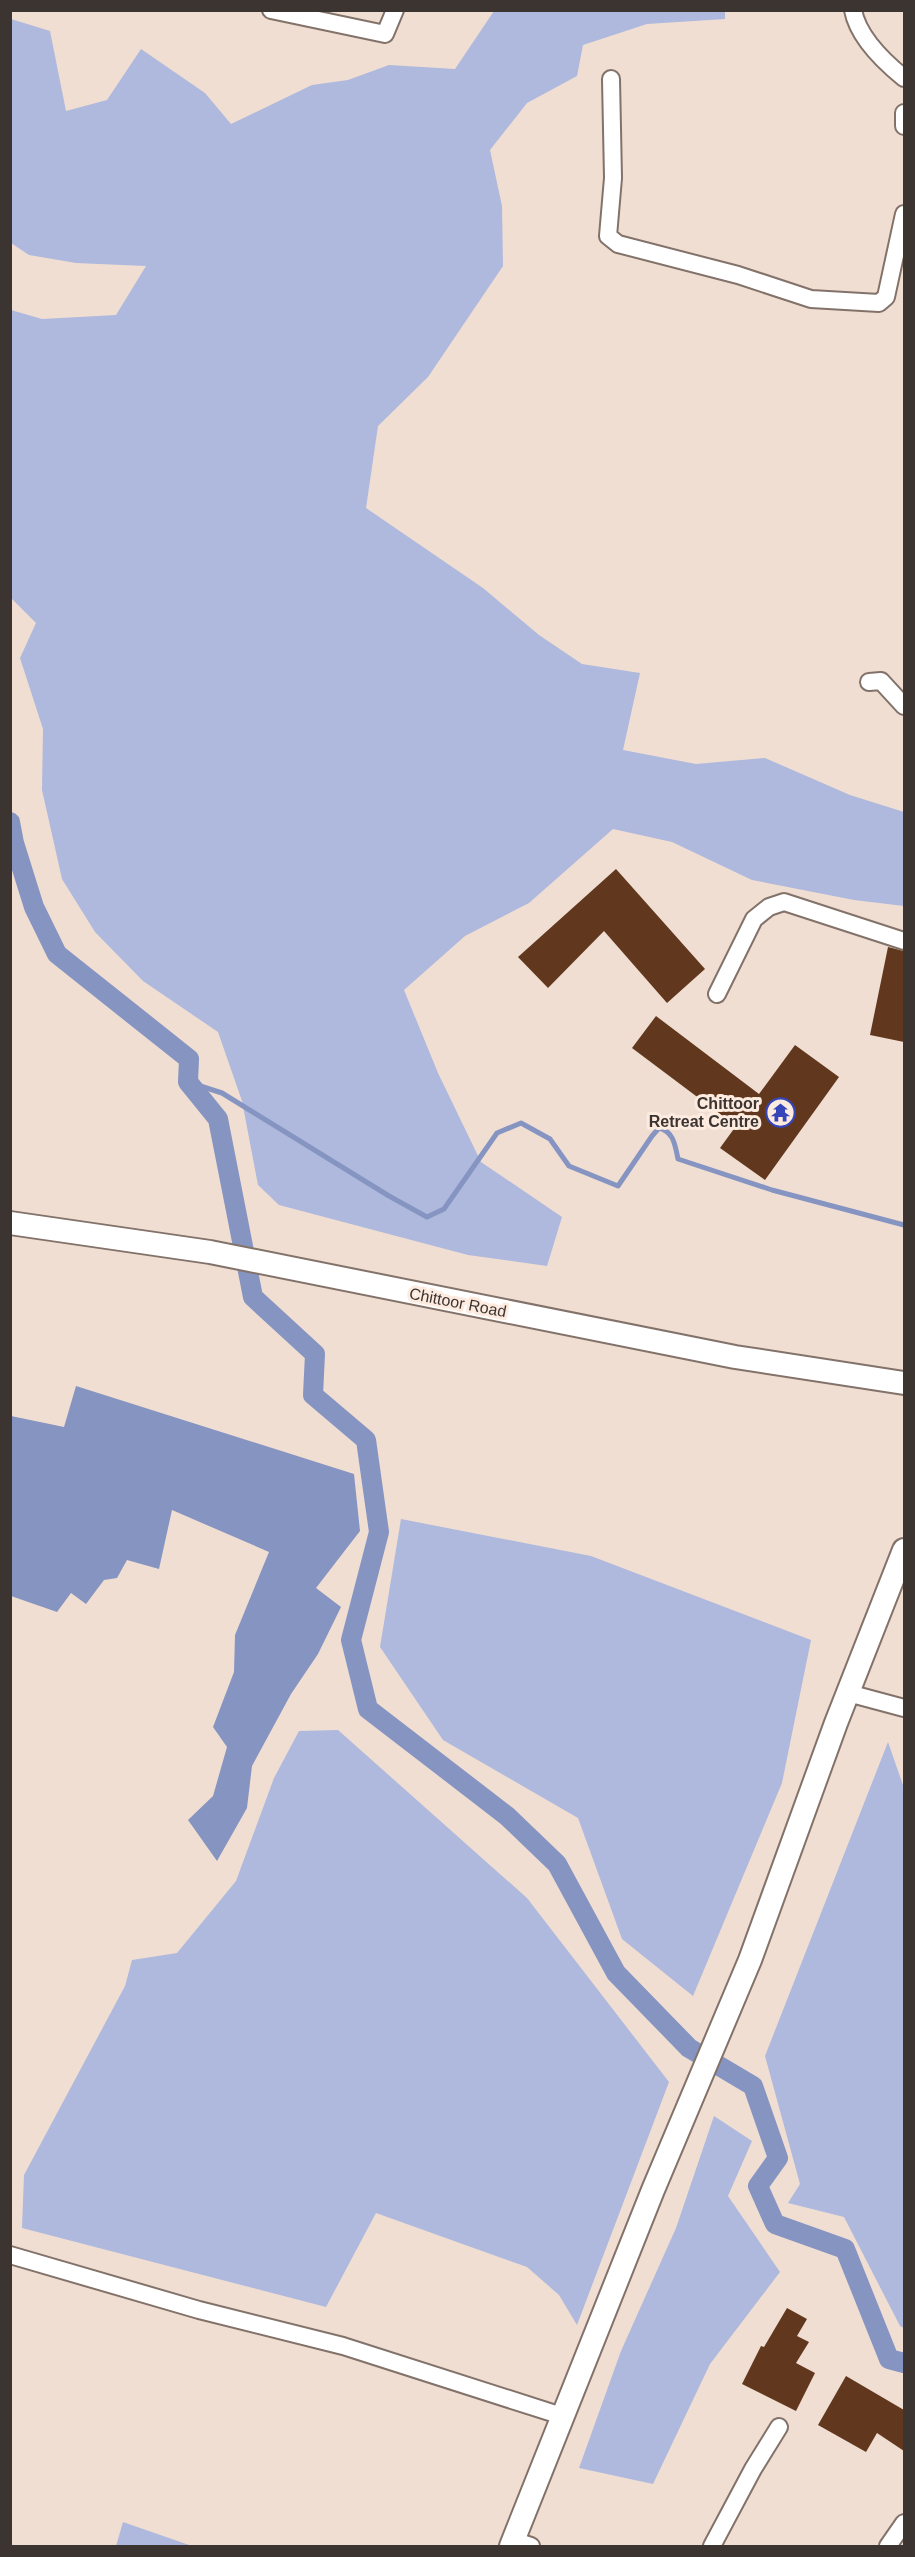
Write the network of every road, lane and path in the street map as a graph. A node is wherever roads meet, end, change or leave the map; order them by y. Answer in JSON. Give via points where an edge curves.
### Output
{"nodes":[{"id":1,"x":271,"y":10,"type":"edge"},
{"id":2,"x":395,"y":10,"type":"edge"},
{"id":3,"x":853,"y":10,"type":"edge"},
{"id":4,"x":904,"y":78,"type":"edge"},
{"id":5,"x":611,"y":80,"type":"dead end"},
{"id":6,"x":904,"y":113,"type":"edge"},
{"id":7,"x":904,"y":126,"type":"edge"},
{"id":8,"x":904,"y":214,"type":"edge"},
{"id":9,"x":869,"y":682,"type":"dead end"},
{"id":10,"x":904,"y":706,"type":"edge"},
{"id":11,"x":904,"y":941,"type":"edge"},
{"id":12,"x":717,"y":994,"type":"dead end"},
{"id":13,"x":10,"y":1223,"type":"edge"},
{"id":14,"x":904,"y":1383,"type":"edge"},
{"id":15,"x":904,"y":1550,"type":"edge"},
{"id":16,"x":848,"y":1693,"type":"junction"},
{"id":17,"x":904,"y":1708,"type":"edge"},
{"id":18,"x":10,"y":2255,"type":"edge"},
{"id":19,"x":562,"y":2416,"type":"junction"},
{"id":20,"x":779,"y":2427,"type":"dead end"},
{"id":21,"x":904,"y":2523,"type":"edge"},
{"id":22,"x":518,"y":2544,"type":"edge"},
{"id":23,"x":712,"y":2547,"type":"edge"},
{"id":24,"x":888,"y":2547,"type":"edge"}],
"edges":[{"from":1,"to":2,"type":"street","via":[[385,34]]},
{"from":3,"to":4,"type":"street","via":[[856,26]]},
{"from":5,"to":8,"type":"street","via":[[613,178],[608,236],[618,244],[738,275],[811,299],[879,303],[885,297]]},
{"from":6,"to":7,"type":"street"},
{"from":9,"to":10,"type":"street","via":[[881,681]]},
{"from":11,"to":12,"type":"street","via":[[784,902],[769,907],[754,919]]},
{"from":13,"to":14,"type":"main road","name":"Chittoor Road","via":[[210,1252],[735,1357]]},
{"from":15,"to":16,"type":"main road"},
{"from":16,"to":17,"type":"street"},
{"from":16,"to":19,"type":"main road","via":[[750,1960]]},
{"from":18,"to":19,"type":"street","via":[[199,2310],[343,2346]]},
{"from":19,"to":22,"type":"main road"},
{"from":20,"to":23,"type":"street"},
{"from":21,"to":24,"type":"street"}]}
